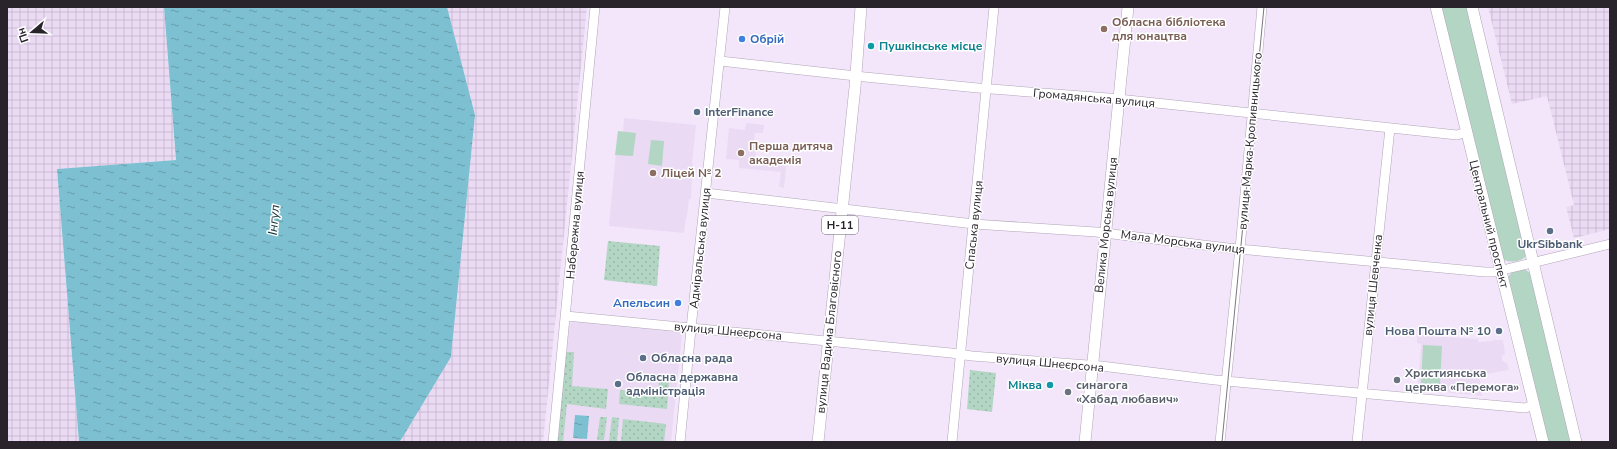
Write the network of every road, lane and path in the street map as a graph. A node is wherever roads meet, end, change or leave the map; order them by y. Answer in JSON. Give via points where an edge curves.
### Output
{"nodes":[{"id":1,"x":596,"y":7,"type":"edge"},
{"id":2,"x":725,"y":7,"type":"edge"},
{"id":3,"x":861,"y":7,"type":"edge"},
{"id":4,"x":994,"y":7,"type":"edge"},
{"id":5,"x":1128,"y":7,"type":"edge"},
{"id":6,"x":1262,"y":7,"type":"edge"},
{"id":7,"x":1436,"y":7,"type":"edge"},
{"id":8,"x":1472,"y":7,"type":"edge"},
{"id":9,"x":720,"y":61,"type":"junction"},
{"id":10,"x":855,"y":75,"type":"junction"},
{"id":11,"x":987,"y":89,"type":"junction"},
{"id":12,"x":1119,"y":99,"type":"junction"},
{"id":13,"x":1253,"y":114,"type":"junction"},
{"id":14,"x":1390,"y":128,"type":"junction"},
{"id":15,"x":1467,"y":132,"type":"junction"},
{"id":16,"x":706,"y":193,"type":"junction"},
{"id":17,"x":841,"y":209,"type":"junction"},
{"id":18,"x":974,"y":224,"type":"junction"},
{"id":19,"x":1106,"y":233,"type":"junction"},
{"id":20,"x":1610,"y":244,"type":"edge"},
{"id":21,"x":1240,"y":249,"type":"junction"},
{"id":22,"x":1375,"y":261,"type":"junction"},
{"id":23,"x":1533,"y":262,"type":"junction"},
{"id":24,"x":1501,"y":270,"type":"junction"},
{"id":25,"x":566,"y":316,"type":"junction"},
{"id":26,"x":691,"y":328,"type":"junction"},
{"id":27,"x":829,"y":341,"type":"junction"},
{"id":28,"x":960,"y":354,"type":"junction"},
{"id":29,"x":1092,"y":366,"type":"junction"},
{"id":30,"x":1227,"y":381,"type":"junction"},
{"id":31,"x":1362,"y":394,"type":"junction"},
{"id":32,"x":1534,"y":405,"type":"junction"},
{"id":33,"x":553,"y":442,"type":"edge"},
{"id":34,"x":680,"y":442,"type":"edge"},
{"id":35,"x":818,"y":442,"type":"edge"},
{"id":36,"x":952,"y":442,"type":"edge"},
{"id":37,"x":1085,"y":442,"type":"edge"},
{"id":38,"x":1220,"y":442,"type":"edge"},
{"id":39,"x":1357,"y":442,"type":"edge"},
{"id":40,"x":1542,"y":442,"type":"edge"},
{"id":41,"x":1576,"y":442,"type":"edge"}],
"edges":[{"from":1,"to":25,"type":"street","name":"Набережна вулиця"},
{"from":2,"to":9,"type":"street","name":"Адміральська вулиця"},
{"from":3,"to":10,"type":"main road","name":"вулиця Вадима Благовісного","number":"Н-11"},
{"from":4,"to":11,"type":"street","name":"Спаська вулиця"},
{"from":5,"to":12,"type":"main road","name":"Велика Морська вулиця"},
{"from":6,"to":13,"type":"street","name":"вулиця Марка Кропивницького"},
{"from":7,"to":15,"type":"main road","name":"Центральний проспект"},
{"from":8,"to":23,"type":"main road"},
{"from":9,"to":10,"type":"street","name":"Громадянська вулиця"},
{"from":9,"to":16,"type":"street","name":"Адміральська вулиця"},
{"from":10,"to":11,"type":"street","name":"Громадянська вулиця"},
{"from":10,"to":17,"type":"main road","name":"вулиця Вадима Благовісного","number":"Н-11"},
{"from":11,"to":12,"type":"street","name":"Громадянська вулиця"},
{"from":11,"to":18,"type":"street","name":"Спаська вулиця"},
{"from":12,"to":13,"type":"street","name":"Громадянська вулиця"},
{"from":12,"to":19,"type":"main road","name":"Велика Морська вулиця"},
{"from":13,"to":14,"type":"street","name":"Громадянська вулиця"},
{"from":13,"to":21,"type":"street","name":"вулиця Марка Кропивницького"},
{"from":14,"to":15,"type":"street","name":"Громадянська вулиця","via":[[1457,135]]},
{"from":14,"to":22,"type":"street","name":"вулиця Шевченка"},
{"from":15,"to":24,"type":"main road","name":"Центральний проспект"},
{"from":16,"to":17,"type":"street","name":"Мала Морська вулиця"},
{"from":16,"to":26,"type":"street","name":"Адміральська вулиця"},
{"from":17,"to":18,"type":"street","name":"Мала Морська вулиця"},
{"from":17,"to":27,"type":"main road","name":"вулиця Вадима Благовісного","number":"Н-11"},
{"from":18,"to":19,"type":"street","name":"Мала Морська вулиця"},
{"from":18,"to":28,"type":"street","name":"Спаська вулиця"},
{"from":19,"to":21,"type":"street","name":"Мала Морська вулиця"},
{"from":19,"to":29,"type":"main road","name":"Велика Морська вулиця"},
{"from":20,"to":23,"type":"street","name":"Мала Морська вулиця"},
{"from":21,"to":22,"type":"street","name":"Мала Морська вулиця"},
{"from":21,"to":30,"type":"street","name":"вулиця Марка Кропивницького"},
{"from":22,"to":24,"type":"street","name":"Мала Морська вулиця","via":[[1485,272]]},
{"from":22,"to":31,"type":"street","name":"вулиця Шевченка"},
{"from":23,"to":24,"type":"street","name":"Мала Морська вулиця"},
{"from":23,"to":41,"type":"main road"},
{"from":24,"to":32,"type":"main road","name":"Центральний проспект"},
{"from":25,"to":26,"type":"street","name":"вулиця Шнеєрсона"},
{"from":25,"to":33,"type":"street","name":"Набережна вулиця"},
{"from":26,"to":27,"type":"street","name":"вулиця Шнеєрсона"},
{"from":26,"to":34,"type":"street","name":"Адміральська вулиця"},
{"from":27,"to":28,"type":"street","name":"вулиця Шнеєрсона"},
{"from":27,"to":35,"type":"main road","name":"вулиця Вадима Благовісного","number":"Н-11"},
{"from":28,"to":29,"type":"street","name":"вулиця Шнеєрсона"},
{"from":28,"to":36,"type":"street","name":"Спаська вулиця"},
{"from":29,"to":30,"type":"street","name":"вулиця Шнеєрсона"},
{"from":29,"to":37,"type":"main road","name":"Велика Морська вулиця"},
{"from":30,"to":31,"type":"street","name":"вулиця Шнеєрсона"},
{"from":30,"to":38,"type":"street","name":"вулиця Марка Кропивницького"},
{"from":31,"to":32,"type":"street","name":"вулиця Шнеєрсона","via":[[1525,408]]},
{"from":31,"to":39,"type":"street","name":"вулиця Шевченка"},
{"from":32,"to":40,"type":"main road","name":"Центральний проспект"}]}
